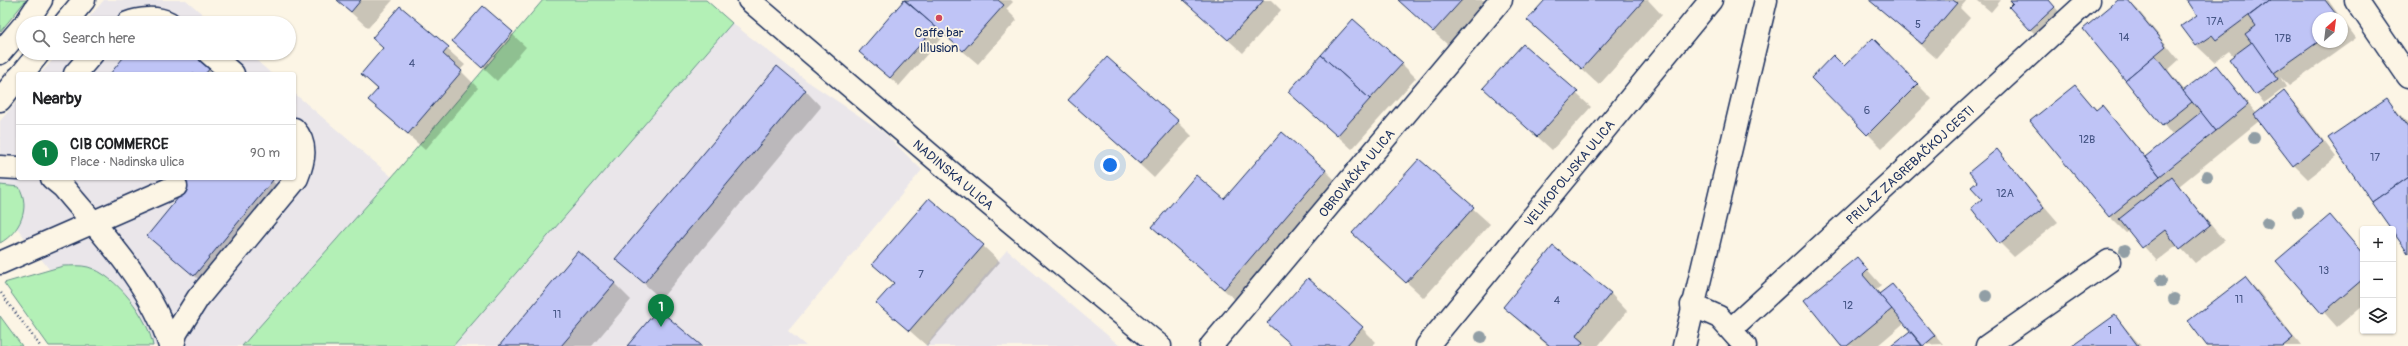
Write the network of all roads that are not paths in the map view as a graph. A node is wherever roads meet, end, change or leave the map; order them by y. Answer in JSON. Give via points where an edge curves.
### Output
{"nodes":[{"id":1,"x":42,"y":0,"type":"edge"},
{"id":2,"x":84,"y":0,"type":"edge"},
{"id":3,"x":750,"y":0,"type":"edge"},
{"id":4,"x":1501,"y":0,"type":"edge"},
{"id":5,"x":1711,"y":0,"type":"edge"},
{"id":6,"x":1766,"y":0,"type":"edge"},
{"id":7,"x":2089,"y":0,"type":"edge"},
{"id":8,"x":2356,"y":0,"type":"edge"},
{"id":9,"x":31,"y":16,"type":"edge"},
{"id":10,"x":71,"y":16,"type":"edge"},
{"id":11,"x":16,"y":34,"type":"edge"},
{"id":12,"x":0,"y":53,"type":"edge"},
{"id":13,"x":33,"y":60,"type":"edge"},
{"id":14,"x":87,"y":60,"type":"edge"},
{"id":15,"x":217,"y":60,"type":"edge"},
{"id":16,"x":24,"y":72,"type":"edge"},
{"id":17,"x":77,"y":72,"type":"edge"},
{"id":18,"x":231,"y":72,"type":"edge"},
{"id":19,"x":2408,"y":76,"type":"edge"},
{"id":20,"x":16,"y":80,"type":"edge"},
{"id":21,"x":0,"y":100,"type":"edge"},
{"id":22,"x":296,"y":133,"type":"edge"},
{"id":23,"x":296,"y":179,"type":"edge"},
{"id":24,"x":54,"y":180,"type":"edge"},
{"id":25,"x":286,"y":185,"type":"edge"},
{"id":26,"x":176,"y":186,"type":"dead end"},
{"id":27,"x":93,"y":222,"type":"junction"},
{"id":28,"x":2109,"y":261,"type":"dead end"},
{"id":29,"x":0,"y":263,"type":"edge"},
{"id":30,"x":1692,"y":305,"type":"junction"},
{"id":31,"x":1738,"y":338,"type":"edge"},
{"id":32,"x":172,"y":346,"type":"edge"},
{"id":33,"x":1160,"y":346,"type":"edge"},
{"id":34,"x":1211,"y":346,"type":"edge"},
{"id":35,"x":1427,"y":346,"type":"edge"},
{"id":36,"x":1684,"y":346,"type":"edge"},
{"id":37,"x":1987,"y":346,"type":"edge"}],
"edges":[{"from":1,"to":9,"type":"street"},
{"from":2,"to":10,"type":"street"},
{"from":3,"to":33,"type":"street","name":"NADINSKA ULICA","via":[[960,180]]},
{"from":4,"to":34,"type":"street","name":"OBROVAČKA ULICA"},
{"from":5,"to":35,"type":"street","name":"VELIKOPOLJSKA ULICA"},
{"from":6,"to":30,"type":"street"},
{"from":7,"to":31,"type":"street","name":"PRILAZ ZAGREBAČKOJ CESTI"},
{"from":8,"to":19,"type":"street"},
{"from":11,"to":12,"type":"street"},
{"from":13,"to":16,"type":"street"},
{"from":14,"to":17,"type":"street"},
{"from":15,"to":18,"type":"street"},
{"from":20,"to":21,"type":"street"},
{"from":22,"to":23,"type":"street","via":[[303,146],[304,161]]},
{"from":24,"to":27,"type":"street"},
{"from":25,"to":32,"type":"street","via":[[251,220],[184,316]]},
{"from":26,"to":27,"type":"street"},
{"from":27,"to":29,"type":"street"},
{"from":27,"to":32,"type":"street","via":[[154,306]]},
{"from":28,"to":37,"type":"street"},
{"from":30,"to":31,"type":"street","via":[[1719,317]]},
{"from":30,"to":36,"type":"street"}]}
